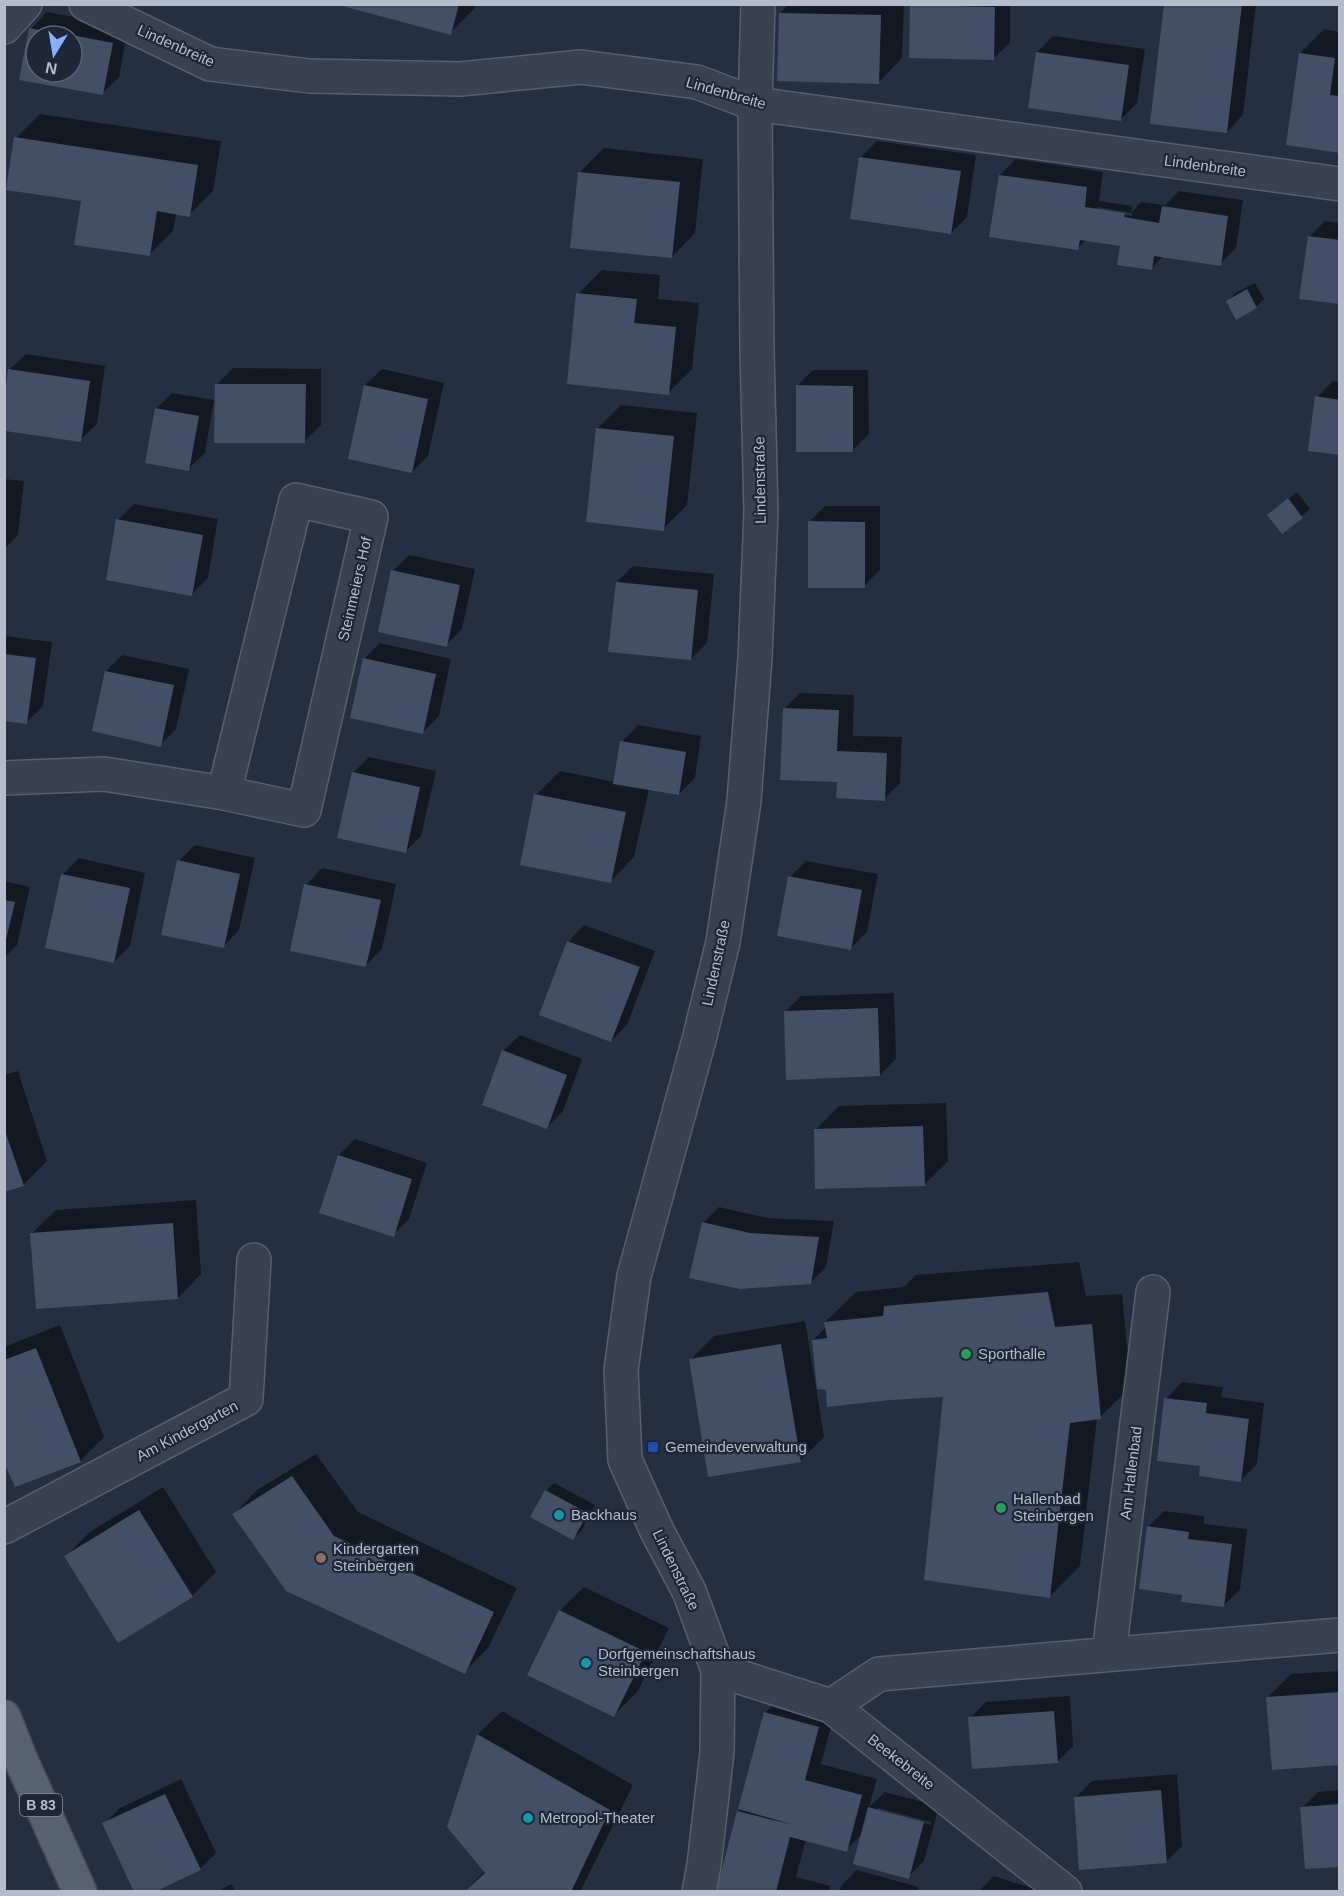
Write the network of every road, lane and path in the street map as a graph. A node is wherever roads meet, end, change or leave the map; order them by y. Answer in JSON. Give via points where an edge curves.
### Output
{"nodes":[{"id":1,"x":25,"y":4,"type":"edge"},
{"id":2,"x":86,"y":4,"type":"edge"},
{"id":3,"x":758,"y":4,"type":"edge"},
{"id":4,"x":4,"y":27,"type":"edge"},
{"id":5,"x":754,"y":104,"type":"junction"},
{"id":6,"x":1340,"y":184,"type":"edge"},
{"id":7,"x":4,"y":778,"type":"edge"},
{"id":8,"x":224,"y":793,"type":"junction"},
{"id":9,"x":254,"y":1260,"type":"dead end"},
{"id":10,"x":1153,"y":1292,"type":"dead end"},
{"id":11,"x":4,"y":1527,"type":"edge"},
{"id":12,"x":1340,"y":1635,"type":"edge"},
{"id":13,"x":1109,"y":1654,"type":"junction"},
{"id":14,"x":718,"y":1670,"type":"junction"},
{"id":15,"x":831,"y":1706,"type":"junction"},
{"id":16,"x":4,"y":1717,"type":"edge"},
{"id":17,"x":80,"y":1892,"type":"edge"},
{"id":18,"x":699,"y":1892,"type":"edge"},
{"id":19,"x":1065,"y":1892,"type":"edge"}],
"edges":[{"from":1,"to":4,"type":"street"},
{"from":2,"to":5,"type":"street","name":"Lindenbreite","via":[[210,64],[309,76],[460,79],[581,67],[697,82]]},
{"from":3,"to":5,"type":"street","name":"Lindenstraße"},
{"from":5,"to":6,"type":"street","name":"Lindenbreite"},
{"from":5,"to":14,"type":"street","name":"Lindenstraße","via":[[761,512],[744,801],[723,942],[634,1276],[621,1370],[625,1460],[688,1591]]},
{"from":7,"to":8,"type":"street","name":"Steinmeiers Hof","via":[[104,774]]},
{"from":8,"to":8,"type":"street","name":"Steinmeiers Hof","via":[[304,810],[371,517],[296,500]]},
{"from":9,"to":11,"type":"street","name":"Am Kindergarten","via":[[246,1399]]},
{"from":10,"to":13,"type":"street","name":"Am Hallenbad"},
{"from":12,"to":13,"type":"street"},
{"from":13,"to":15,"type":"street","via":[[879,1674]]},
{"from":14,"to":15,"type":"street","name":"Beekebreite"},
{"from":14,"to":18,"type":"street","name":"Lindenstraße","via":[[717,1752]]},
{"from":15,"to":19,"type":"street","name":"Beekebreite"},
{"from":16,"to":17,"type":"main road","number":"B 83"}]}
